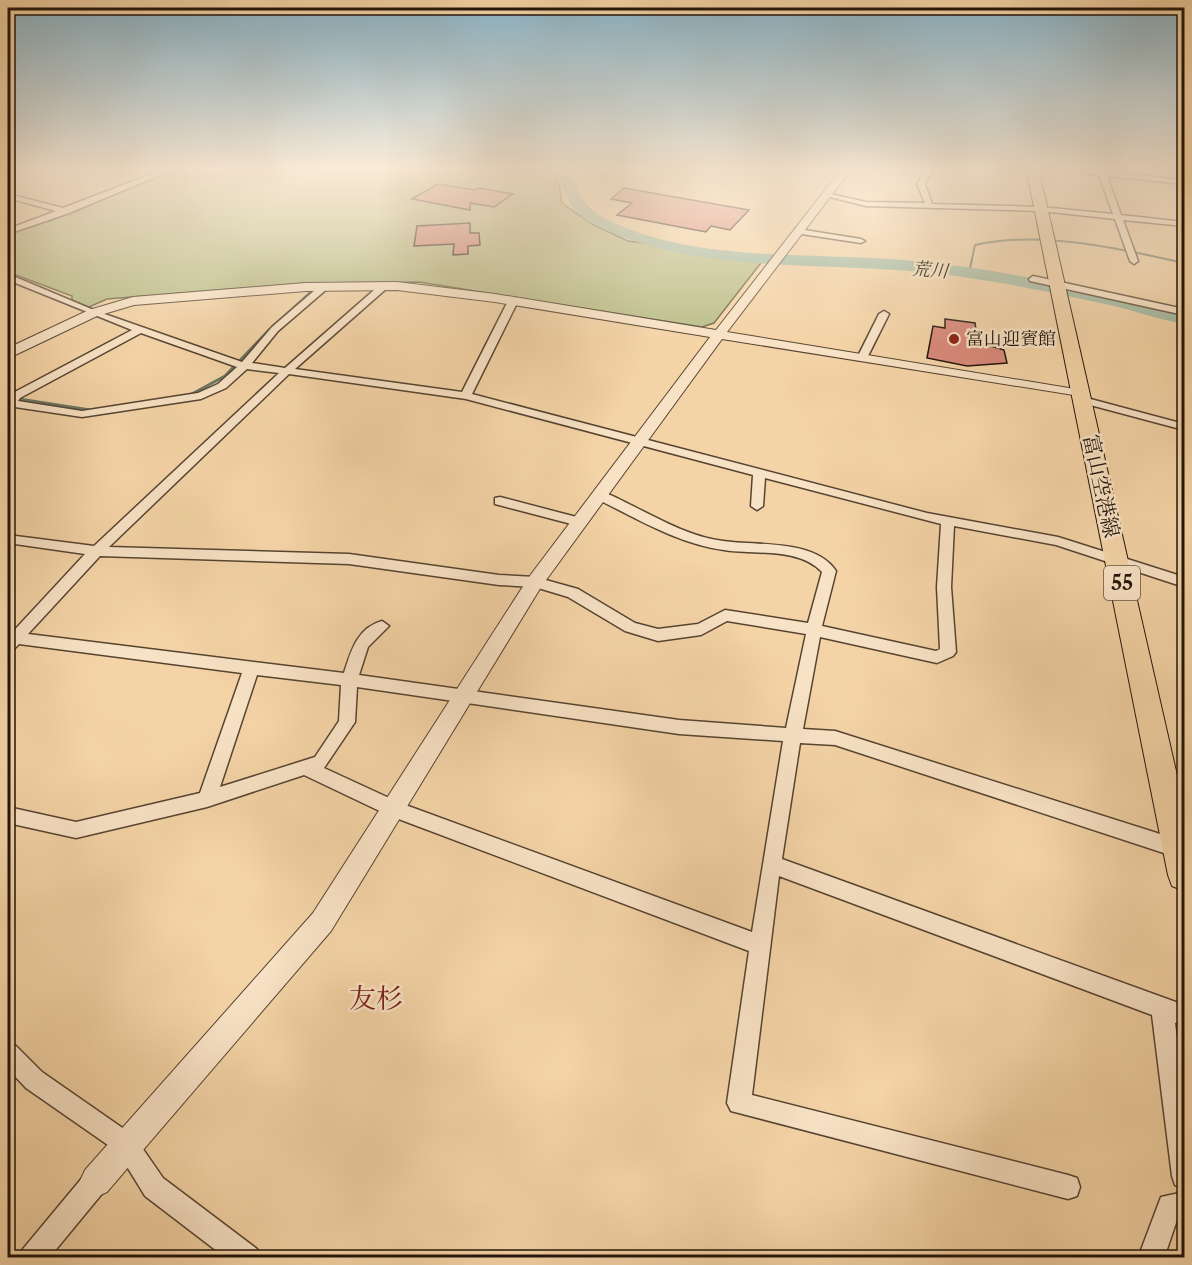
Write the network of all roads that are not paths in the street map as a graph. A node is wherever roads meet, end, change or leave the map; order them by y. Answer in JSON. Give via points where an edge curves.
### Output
{"nodes":[{"id":1,"x":24,"y":226,"type":"edge"},
{"id":2,"x":802,"y":226,"type":"edge"},
{"id":3,"x":1045,"y":226,"type":"edge"},
{"id":4,"x":1120,"y":226,"type":"edge"},
{"id":5,"x":798,"y":231,"type":"junction"},
{"id":6,"x":8,"y":232,"type":"edge"},
{"id":7,"x":861,"y":241,"type":"dead end"},
{"id":8,"x":1134,"y":261,"type":"dead end"},
{"id":9,"x":8,"y":277,"type":"edge"},
{"id":10,"x":1033,"y":279,"type":"dead end"},
{"id":11,"x":326,"y":286,"type":"junction"},
{"id":12,"x":384,"y":286,"type":"junction"},
{"id":13,"x":1058,"y":287,"type":"junction"},
{"id":14,"x":513,"y":301,"type":"junction"},
{"id":15,"x":1185,"y":312,"type":"edge"},
{"id":16,"x":93,"y":313,"type":"junction"},
{"id":17,"x":884,"y":314,"type":"dead end"},
{"id":18,"x":140,"y":330,"type":"junction"},
{"id":19,"x":719,"y":335,"type":"junction"},
{"id":20,"x":8,"y":353,"type":"edge"},
{"id":21,"x":862,"y":358,"type":"junction"},
{"id":22,"x":242,"y":365,"type":"junction"},
{"id":23,"x":287,"y":371,"type":"junction"},
{"id":24,"x":466,"y":396,"type":"junction"},
{"id":25,"x":1082,"y":397,"type":"junction"},
{"id":26,"x":10,"y":403,"type":"edge"},
{"id":27,"x":1185,"y":427,"type":"edge"},
{"id":28,"x":638,"y":441,"type":"junction"},
{"id":29,"x":759,"y":473,"type":"junction"},
{"id":30,"x":599,"y":495,"type":"junction"},
{"id":31,"x":500,"y":501,"type":"dead end"},
{"id":32,"x":757,"y":506,"type":"dead end"},
{"id":33,"x":948,"y":521,"type":"junction"},
{"id":34,"x":579,"y":522,"type":"junction"},
{"id":35,"x":8,"y":539,"type":"edge"},
{"id":36,"x":96,"y":551,"type":"junction"},
{"id":37,"x":1117,"y":559,"type":"junction"},
{"id":38,"x":536,"y":582,"type":"junction"},
{"id":39,"x":1185,"y":582,"type":"edge"},
{"id":40,"x":382,"y":626,"type":"dead end"},
{"id":41,"x":814,"y":630,"type":"junction"},
{"id":42,"x":11,"y":642,"type":"edge"},
{"id":43,"x":251,"y":670,"type":"junction"},
{"id":44,"x":349,"y":681,"type":"junction"},
{"id":45,"x":463,"y":696,"type":"junction"},
{"id":46,"x":791,"y":736,"type":"junction"},
{"id":47,"x":304,"y":767,"type":"junction"},
{"id":48,"x":207,"y":799,"type":"junction"},
{"id":49,"x":394,"y":809,"type":"junction"},
{"id":50,"x":8,"y":815,"type":"edge"},
{"id":51,"x":1179,"y":849,"type":"junction"},
{"id":52,"x":771,"y":864,"type":"junction"},
{"id":53,"x":1185,"y":875,"type":"edge"},
{"id":54,"x":759,"y":945,"type":"junction"},
{"id":55,"x":8,"y":1054,"type":"edge"},
{"id":56,"x":126,"y":1144,"type":"junction"},
{"id":57,"x":1185,"y":1176,"type":"edge"},
{"id":58,"x":96,"y":1181,"type":"joint"},
{"id":59,"x":1068,"y":1187,"type":"dead end"},
{"id":60,"x":1185,"y":1204,"type":"edge"},
{"id":61,"x":32,"y":1257,"type":"edge"},
{"id":62,"x":248,"y":1257,"type":"edge"},
{"id":63,"x":1151,"y":1257,"type":"edge"}],
"edges":[{"from":1,"to":6,"type":"street"},
{"from":2,"to":5,"type":"street"},
{"from":3,"to":13,"type":"main road","name":"富山空港線","number":"55"},
{"from":4,"to":8,"type":"street"},
{"from":5,"to":7,"type":"street"},
{"from":5,"to":19,"type":"street"},
{"from":9,"to":16,"type":"street"},
{"from":10,"to":13,"type":"street"},
{"from":11,"to":12,"type":"street"},
{"from":11,"to":16,"type":"street","via":[[147,299]]},
{"from":11,"to":22,"type":"street","via":[[274,329]]},
{"from":12,"to":14,"type":"street"},
{"from":12,"to":23,"type":"street"},
{"from":13,"to":15,"type":"street"},
{"from":13,"to":25,"type":"main road","name":"富山空港線","number":"55"},
{"from":14,"to":19,"type":"street"},
{"from":14,"to":24,"type":"street"},
{"from":16,"to":18,"type":"street"},
{"from":16,"to":20,"type":"street"},
{"from":17,"to":21,"type":"street"},
{"from":18,"to":22,"type":"street"},
{"from":18,"to":26,"type":"street","via":[[15,396]]},
{"from":19,"to":21,"type":"street"},
{"from":19,"to":28,"type":"street"},
{"from":21,"to":25,"type":"street"},
{"from":22,"to":23,"type":"street"},
{"from":22,"to":26,"type":"street","via":[[222,386],[201,396],[173,401],[82,414]]},
{"from":23,"to":24,"type":"street"},
{"from":23,"to":36,"type":"street"},
{"from":24,"to":28,"type":"street"},
{"from":25,"to":27,"type":"street"},
{"from":25,"to":37,"type":"main road","name":"富山空港線","number":"55"},
{"from":28,"to":29,"type":"street"},
{"from":28,"to":30,"type":"street"},
{"from":29,"to":32,"type":"street"},
{"from":29,"to":33,"type":"street"},
{"from":30,"to":34,"type":"street"},
{"from":30,"to":41,"type":"street","via":[[694,538],[721,546],[795,552],[825,565],[829,571]]},
{"from":31,"to":34,"type":"street"},
{"from":33,"to":37,"type":"street","via":[[1058,541]]},
{"from":33,"to":41,"type":"street","via":[[948,652],[937,657]]},
{"from":34,"to":38,"type":"street"},
{"from":35,"to":36,"type":"street"},
{"from":36,"to":38,"type":"street","via":[[349,559]]},
{"from":36,"to":42,"type":"street"},
{"from":37,"to":39,"type":"street"},
{"from":37,"to":51,"type":"main road","name":"富山空港線","number":"55"},
{"from":38,"to":41,"type":"street","via":[[573,593],[630,627],[658,635],[701,629],[725,615]]},
{"from":38,"to":45,"type":"street"},
{"from":40,"to":44,"type":"street","via":[[361,645]]},
{"from":41,"to":46,"type":"street"},
{"from":42,"to":43,"type":"street"},
{"from":43,"to":44,"type":"street"},
{"from":43,"to":48,"type":"street"},
{"from":44,"to":45,"type":"street"},
{"from":44,"to":47,"type":"street","via":[[347,722],[321,762]]},
{"from":45,"to":46,"type":"street","via":[[679,727]]},
{"from":45,"to":49,"type":"street"},
{"from":46,"to":51,"type":"street","via":[[835,738]]},
{"from":46,"to":52,"type":"street"},
{"from":47,"to":48,"type":"street"},
{"from":47,"to":49,"type":"street"},
{"from":48,"to":50,"type":"street","via":[[76,830]]},
{"from":49,"to":54,"type":"street"},
{"from":49,"to":56,"type":"street","via":[[322,922]]},
{"from":51,"to":53,"type":"main road","name":"富山空港線","number":"55"},
{"from":52,"to":54,"type":"street"},
{"from":52,"to":57,"type":"street","via":[[1169,1010]]},
{"from":54,"to":59,"type":"street","via":[[739,1103]]},
{"from":55,"to":56,"type":"street","via":[[34,1080]]},
{"from":56,"to":58,"type":"street"},
{"from":56,"to":62,"type":"street","via":[[154,1187]]},
{"from":58,"to":61,"type":"street"},
{"from":60,"to":63,"type":"street","via":[[1170,1206]]}]}
